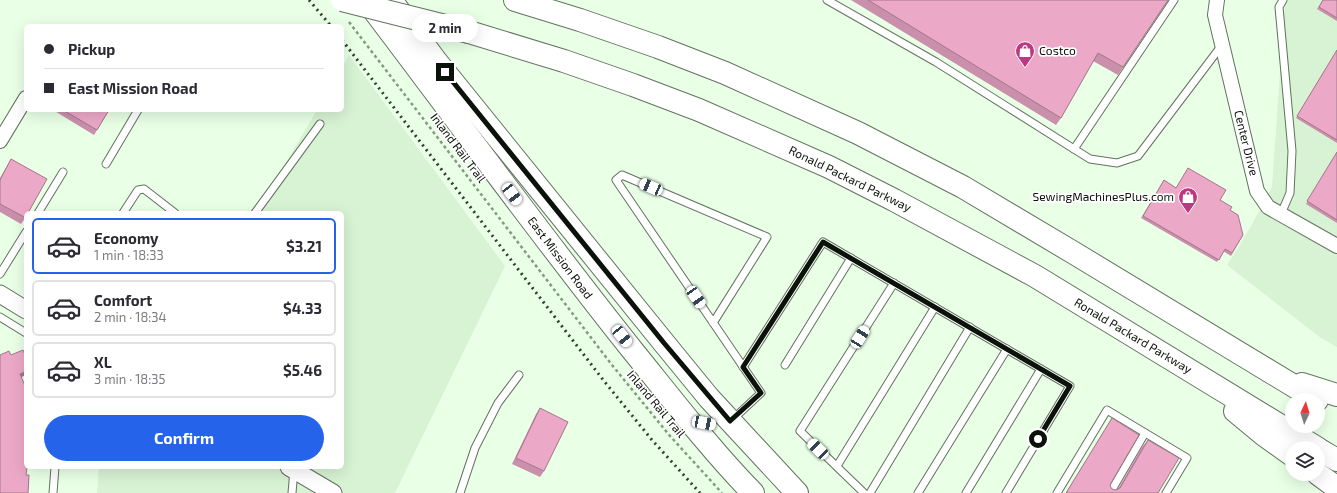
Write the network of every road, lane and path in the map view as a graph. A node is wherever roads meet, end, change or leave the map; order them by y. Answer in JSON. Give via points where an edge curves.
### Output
{"nodes":[{"id":1,"x":342,"y":0,"type":"edge"},
{"id":2,"x":366,"y":0,"type":"edge"},
{"id":3,"x":391,"y":0,"type":"edge"},
{"id":4,"x":516,"y":0,"type":"edge"},
{"id":5,"x":827,"y":0,"type":"edge"},
{"id":6,"x":1174,"y":0,"type":"edge"},
{"id":7,"x":1217,"y":0,"type":"edge"},
{"id":8,"x":1283,"y":0,"type":"edge"},
{"id":9,"x":349,"y":22,"type":"dead end"},
{"id":10,"x":1222,"y":44,"type":"junction"},
{"id":11,"x":24,"y":101,"type":"edge"},
{"id":12,"x":137,"y":112,"type":"edge"},
{"id":13,"x":320,"y":124,"type":"dead end"},
{"id":14,"x":0,"y":142,"type":"edge"},
{"id":15,"x":1074,"y":149,"type":"junction"},
{"id":16,"x":106,"y":164,"type":"dead end"},
{"id":17,"x":63,"y":172,"type":"dead end"},
{"id":18,"x":39,"y":211,"type":"edge"},
{"id":19,"x":124,"y":211,"type":"edge"},
{"id":20,"x":172,"y":211,"type":"edge"},
{"id":21,"x":256,"y":211,"type":"edge"},
{"id":22,"x":1281,"y":214,"type":"junction"},
{"id":23,"x":24,"y":235,"type":"edge"},
{"id":24,"x":1337,"y":246,"type":"edge"},
{"id":25,"x":851,"y":258,"type":"junction"},
{"id":26,"x":0,"y":274,"type":"edge"},
{"id":27,"x":894,"y":283,"type":"junction"},
{"id":28,"x":0,"y":294,"type":"edge"},
{"id":29,"x":935,"y":307,"type":"junction"},
{"id":30,"x":24,"y":309,"type":"edge"},
{"id":31,"x":0,"y":317,"type":"edge"},
{"id":32,"x":713,"y":323,"type":"junction"},
{"id":33,"x":970,"y":327,"type":"junction"},
{"id":34,"x":24,"y":332,"type":"edge"},
{"id":35,"x":1007,"y":349,"type":"junction"},
{"id":36,"x":1181,"y":364,"type":"junction"},
{"id":37,"x":785,"y":365,"type":"dead end"},
{"id":38,"x":743,"y":367,"type":"junction"},
{"id":39,"x":1040,"y":369,"type":"junction"},
{"id":40,"x":519,"y":375,"type":"dead end"},
{"id":41,"x":1274,"y":375,"type":"junction"},
{"id":42,"x":1305,"y":393,"type":"edge"},
{"id":43,"x":1337,"y":395,"type":"edge"},
{"id":44,"x":1325,"y":405,"type":"edge"},
{"id":45,"x":1337,"y":412,"type":"edge"},
{"id":46,"x":687,"y":417,"type":"junction"},
{"id":47,"x":730,"y":421,"type":"junction"},
{"id":48,"x":1145,"y":434,"type":"junction"},
{"id":49,"x":1307,"y":441,"type":"edge"},
{"id":50,"x":1285,"y":450,"type":"edge"},
{"id":51,"x":1325,"y":452,"type":"edge"},
{"id":52,"x":1337,"y":460,"type":"edge"},
{"id":53,"x":837,"y":466,"type":"junction"},
{"id":54,"x":55,"y":469,"type":"edge"},
{"id":55,"x":292,"y":469,"type":"edge"},
{"id":56,"x":1325,"y":479,"type":"edge"},
{"id":57,"x":1337,"y":488,"type":"edge"},
{"id":58,"x":53,"y":493,"type":"edge"},
{"id":59,"x":292,"y":493,"type":"edge"},
{"id":60,"x":333,"y":493,"type":"edge"},
{"id":61,"x":460,"y":493,"type":"edge"},
{"id":62,"x":722,"y":493,"type":"edge"},
{"id":63,"x":753,"y":493,"type":"edge"},
{"id":64,"x":797,"y":493,"type":"edge"},
{"id":65,"x":864,"y":493,"type":"edge"},
{"id":66,"x":870,"y":493,"type":"edge"},
{"id":67,"x":918,"y":493,"type":"edge"},
{"id":68,"x":966,"y":493,"type":"edge"},
{"id":69,"x":1006,"y":493,"type":"edge"},
{"id":70,"x":1056,"y":493,"type":"edge"},
{"id":71,"x":1110,"y":493,"type":"edge"},
{"id":72,"x":1166,"y":493,"type":"edge"}],
"edges":[{"from":1,"to":36,"type":"main road","name":"Ronald Packard Parkway","bridge":true,"via":[[469,32],[564,62],[699,110],[829,167],[894,200],[1035,276]]},
{"from":2,"to":46,"type":"main road","name":"East Mission Road","via":[[576,280]]},
{"from":3,"to":47,"type":"main road","via":[[480,116]]},
{"from":4,"to":41,"type":"main road","via":[[658,47],[725,73],[858,133],[969,191]]},
{"from":5,"to":15,"type":"lane","via":[[936,62]]},
{"from":6,"to":15,"type":"lane"},
{"from":7,"to":10,"type":"street","name":"Center Drive","via":[[1215,15]]},
{"from":8,"to":22,"type":"lane","via":[[1279,7],[1292,151],[1290,193]]},
{"from":9,"to":62,"type":"path","name":"Inland Rail Trail","via":[[612,364],[670,436]]},
{"from":10,"to":15,"type":"lane","via":[[1138,156],[1117,163],[1090,159]]},
{"from":10,"to":22,"type":"street","name":"Center Drive","via":[[1257,192],[1268,207]]},
{"from":11,"to":14,"type":"street"},
{"from":12,"to":16,"type":"lane"},
{"from":13,"to":21,"type":"lane"},
{"from":17,"to":18,"type":"lane"},
{"from":19,"to":20,"type":"lane","via":[[138,190],[144,189]]},
{"from":22,"to":24,"type":"street","name":"Center Drive"},
{"from":23,"to":26,"type":"lane"},
{"from":25,"to":27,"type":"lane"},
{"from":25,"to":37,"type":"lane"},
{"from":25,"to":38,"type":"lane","via":[[823,242]]},
{"from":27,"to":29,"type":"lane"},
{"from":27,"to":53,"type":"lane","via":[[800,431]]},
{"from":28,"to":30,"type":"street"},
{"from":29,"to":33,"type":"lane"},
{"from":29,"to":53,"type":"lane"},
{"from":31,"to":34,"type":"lane"},
{"from":32,"to":32,"type":"lane","via":[[616,180],[622,175],[767,237]]},
{"from":32,"to":38,"type":"lane"},
{"from":33,"to":35,"type":"lane"},
{"from":33,"to":66,"type":"lane"},
{"from":35,"to":39,"type":"lane"},
{"from":35,"to":67,"type":"lane"},
{"from":36,"to":49,"type":"main road","name":"Ronald Packard Parkway"},
{"from":36,"to":50,"type":"main road"},
{"from":38,"to":47,"type":"lane","via":[[761,393]]},
{"from":39,"to":68,"type":"lane"},
{"from":39,"to":69,"type":"lane","via":[[1070,386]]},
{"from":40,"to":61,"type":"lane","via":[[498,403],[475,448]]},
{"from":41,"to":42,"type":"main road"},
{"from":41,"to":43,"type":"main road"},
{"from":44,"to":45,"type":"main road"},
{"from":46,"to":47,"type":"main road","via":[[717,425]]},
{"from":46,"to":63,"type":"main road","name":"East Mission Road"},
{"from":47,"to":64,"type":"main road"},
{"from":48,"to":70,"type":"lane","via":[[1107,410]]},
{"from":48,"to":71,"type":"lane"},
{"from":48,"to":72,"type":"lane","via":[[1187,458]]},
{"from":51,"to":52,"type":"main road","name":"Ronald Packard Parkway"},
{"from":53,"to":65,"type":"lane"},
{"from":54,"to":58,"type":"lane"},
{"from":55,"to":59,"type":"lane"},
{"from":55,"to":60,"type":"street"},
{"from":56,"to":57,"type":"main road"}]}
